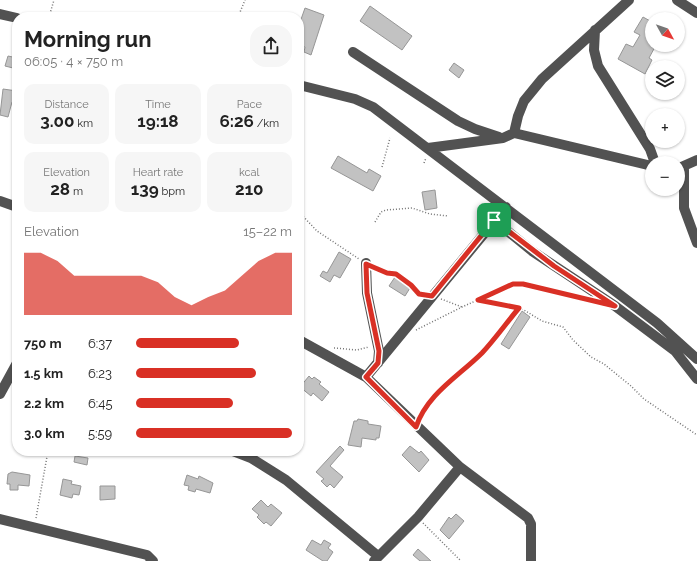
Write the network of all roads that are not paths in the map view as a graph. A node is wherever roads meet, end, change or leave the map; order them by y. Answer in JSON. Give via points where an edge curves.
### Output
{"nodes":[{"id":1,"x":629,"y":0,"type":"edge"},
{"id":2,"x":676,"y":0,"type":"edge"},
{"id":3,"x":697,"y":13,"type":"edge"},
{"id":4,"x":0,"y":14,"type":"edge"},
{"id":5,"x":12,"y":17,"type":"edge"},
{"id":6,"x":595,"y":30,"type":"junction"},
{"id":7,"x":353,"y":52,"type":"dead end"},
{"id":8,"x":304,"y":86,"type":"edge"},
{"id":9,"x":514,"y":133,"type":"junction"},
{"id":10,"x":503,"y":138,"type":"junction"},
{"id":11,"x":428,"y":148,"type":"junction"},
{"id":12,"x":652,"y":156,"type":"edge"},
{"id":13,"x":697,"y":160,"type":"edge"},
{"id":14,"x":645,"y":164,"type":"edge"},
{"id":15,"x":685,"y":166,"type":"edge"},
{"id":16,"x":683,"y":196,"type":"edge"},
{"id":17,"x":506,"y":207,"type":"junction"},
{"id":18,"x":494,"y":220,"type":"junction"},
{"id":19,"x":697,"y":243,"type":"edge"},
{"id":20,"x":366,"y":264,"type":"road end"},
{"id":21,"x":304,"y":343,"type":"edge"},
{"id":22,"x":697,"y":359,"type":"edge"},
{"id":23,"x":378,"y":363,"type":"junction"},
{"id":24,"x":12,"y":371,"type":"edge"},
{"id":25,"x":366,"y":377,"type":"junction"},
{"id":26,"x":697,"y":379,"type":"edge"},
{"id":27,"x":0,"y":394,"type":"edge"},
{"id":28,"x":246,"y":456,"type":"edge"},
{"id":29,"x":460,"y":467,"type":"junction"},
{"id":30,"x":0,"y":519,"type":"edge"},
{"id":31,"x":376,"y":558,"type":"edge"},
{"id":32,"x":153,"y":561,"type":"edge"},
{"id":33,"x":531,"y":561,"type":"edge"}],
"edges":[{"from":1,"to":6,"type":"street"},
{"from":2,"to":3,"type":"street"},
{"from":4,"to":5,"type":"street"},
{"from":6,"to":9,"type":"street","via":[[542,79],[524,101]]},
{"from":6,"to":12,"type":"street","via":[[594,50],[598,66]]},
{"from":7,"to":10,"type":"street","via":[[458,121]]},
{"from":8,"to":11,"type":"street","via":[[364,102]]},
{"from":9,"to":10,"type":"street"},
{"from":9,"to":14,"type":"street"},
{"from":10,"to":11,"type":"street"},
{"from":11,"to":17,"type":"street"},
{"from":13,"to":15,"type":"street"},
{"from":16,"to":19,"type":"street","via":[[684,208]]},
{"from":17,"to":18,"type":"street"},
{"from":17,"to":22,"type":"street","via":[[657,323]]},
{"from":18,"to":23,"type":"street"},
{"from":18,"to":26,"type":"street","via":[[543,259],[615,306],[675,351]]},
{"from":20,"to":23,"type":"street","via":[[367,293],[378,346]]},
{"from":21,"to":25,"type":"street"},
{"from":23,"to":25,"type":"street"},
{"from":24,"to":27,"type":"street"},
{"from":25,"to":29,"type":"street"},
{"from":28,"to":31,"type":"street","via":[[286,480]]},
{"from":29,"to":31,"type":"street","via":[[418,518]]},
{"from":29,"to":33,"type":"street","via":[[528,518],[531,524]]},
{"from":30,"to":32,"type":"street","via":[[147,555]]}]}
